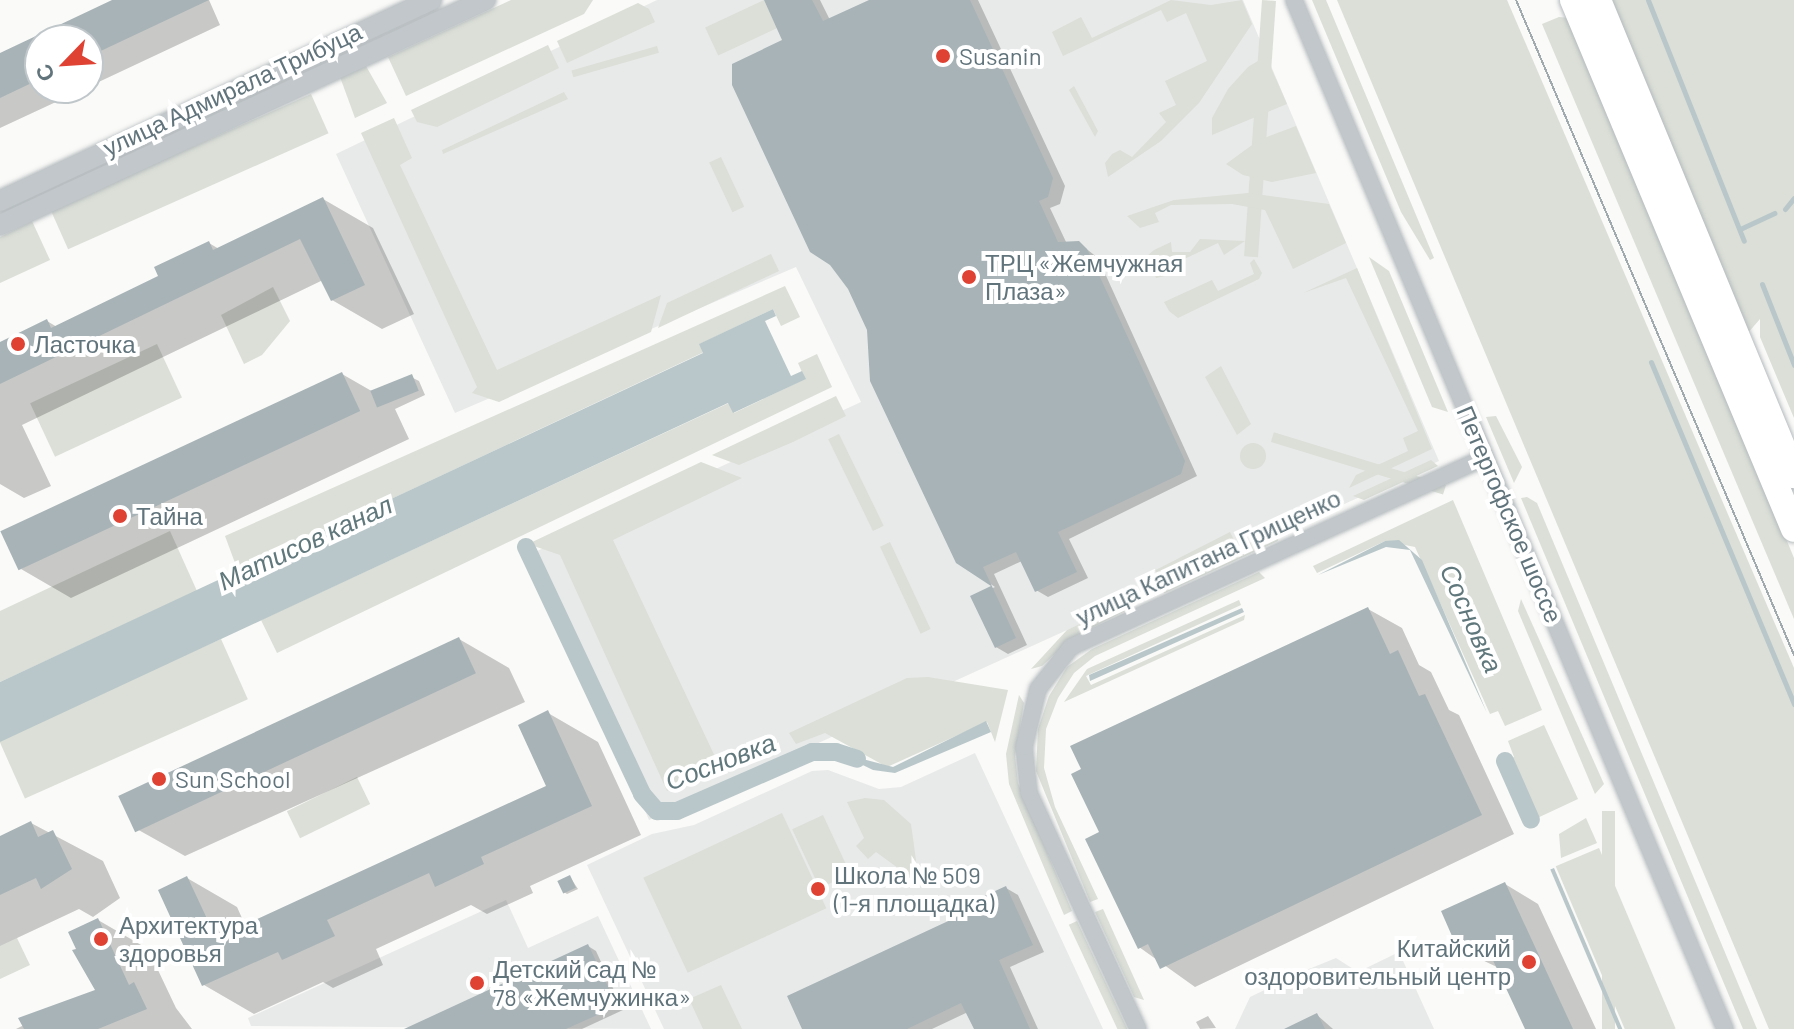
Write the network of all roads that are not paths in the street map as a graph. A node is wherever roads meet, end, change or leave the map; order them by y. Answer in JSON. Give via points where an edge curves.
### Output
{"nodes":[{"id":1,"x":432,"y":0,"type":"edge"},
{"id":2,"x":485,"y":0,"type":"edge"},
{"id":3,"x":1294,"y":0,"type":"edge"},
{"id":4,"x":1573,"y":0,"type":"edge"},
{"id":5,"x":1598,"y":0,"type":"edge"},
{"id":6,"x":0,"y":201,"type":"edge"},
{"id":7,"x":0,"y":225,"type":"edge"},
{"id":8,"x":1486,"y":457,"type":"junction"},
{"id":9,"x":1794,"y":475,"type":"edge"},
{"id":10,"x":1794,"y":529,"type":"edge"},
{"id":11,"x":1138,"y":1029,"type":"edge"},
{"id":12,"x":1725,"y":1029,"type":"edge"}],
"edges":[{"from":1,"to":6,"type":"street","name":"улица Адмирала Трибуца"},
{"from":2,"to":7,"type":"street","name":"улица Адмирала Трибуца"},
{"from":3,"to":8,"type":"street","name":"Петергофское шоссе"},
{"from":4,"to":10,"type":"main road"},
{"from":5,"to":9,"type":"main road"},
{"from":8,"to":11,"type":"street","name":"улица Капитана Грищенко","via":[[1071,647],[1038,689],[1024,747],[1029,793]]},
{"from":8,"to":12,"type":"street","name":"Петергофское шоссе"}]}
